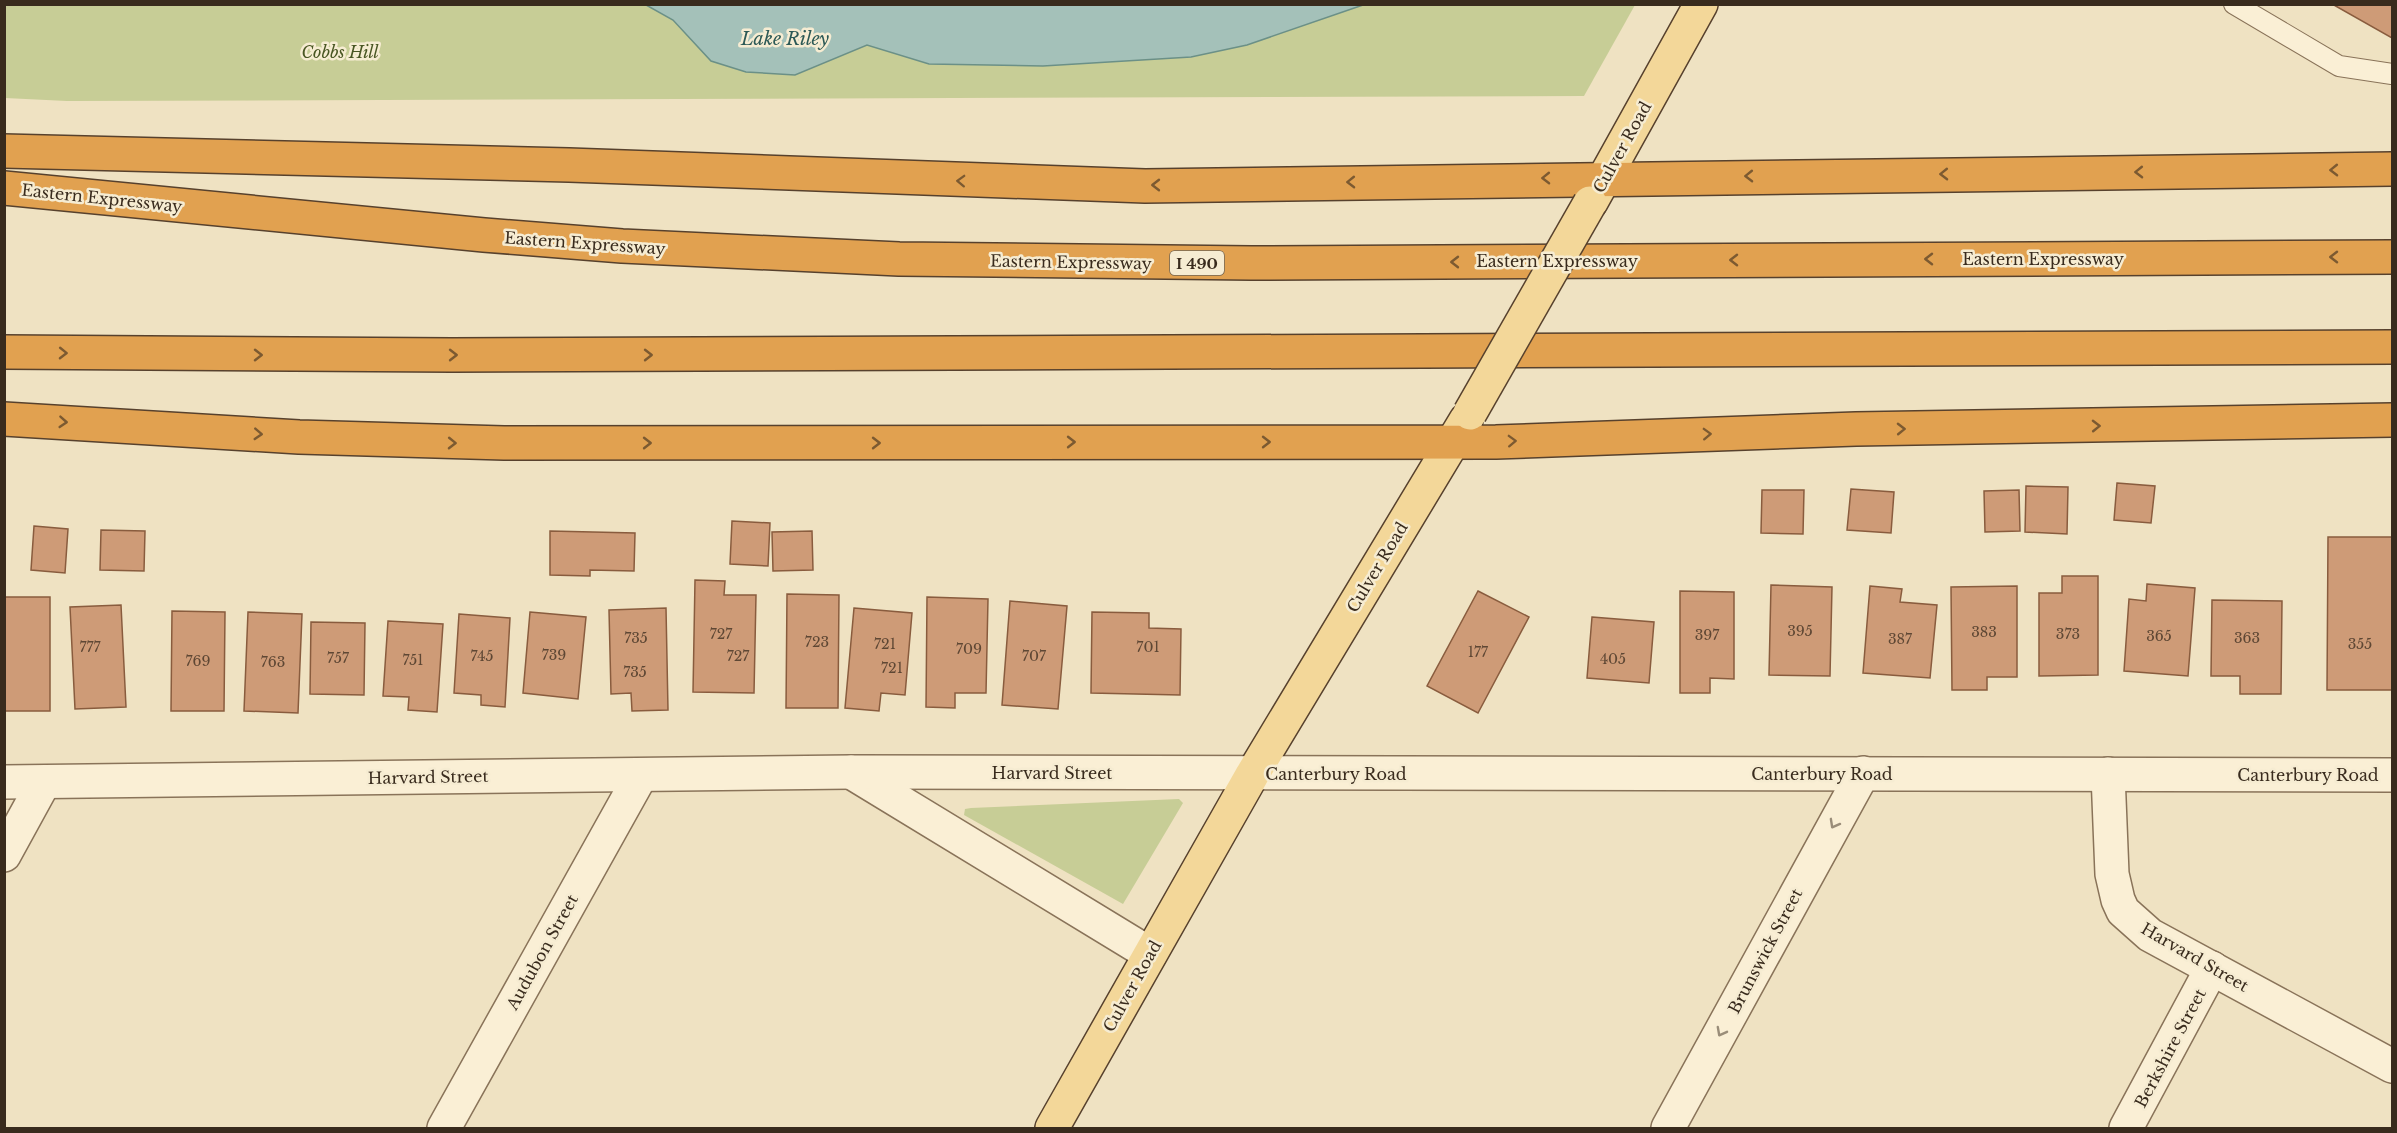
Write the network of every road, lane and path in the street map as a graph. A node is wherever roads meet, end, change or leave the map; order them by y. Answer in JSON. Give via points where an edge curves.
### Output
{"nodes":[{"id":1,"x":1701,"y":4,"type":"edge"},
{"id":2,"x":2234,"y":4,"type":"edge"},
{"id":3,"x":2392,"y":74,"type":"edge"},
{"id":4,"x":4,"y":151,"type":"edge"},
{"id":5,"x":2392,"y":169,"type":"edge"},
{"id":6,"x":4,"y":188,"type":"edge"},
{"id":7,"x":1598,"y":190,"type":"junction"},
{"id":8,"x":2392,"y":257,"type":"edge"},
{"id":9,"x":2392,"y":346,"type":"edge"},
{"id":10,"x":4,"y":352,"type":"edge"},
{"id":11,"x":4,"y":418,"type":"edge"},
{"id":12,"x":2392,"y":420,"type":"edge"},
{"id":13,"x":1453,"y":442,"type":"junction"},
{"id":14,"x":852,"y":772,"type":"junction"},
{"id":15,"x":1863,"y":773,"type":"junction"},
{"id":16,"x":1252,"y":774,"type":"junction"},
{"id":17,"x":2108,"y":774,"type":"junction"},
{"id":18,"x":641,"y":775,"type":"junction"},
{"id":19,"x":2392,"y":775,"type":"edge"},
{"id":20,"x":4,"y":782,"type":"edge"},
{"id":21,"x":44,"y":782,"type":"junction"},
{"id":22,"x":4,"y":855,"type":"edge"},
{"id":23,"x":1150,"y":954,"type":"junction"},
{"id":24,"x":2212,"y":968,"type":"junction"},
{"id":25,"x":2392,"y":1066,"type":"edge"},
{"id":26,"x":444,"y":1128,"type":"edge"},
{"id":27,"x":1052,"y":1128,"type":"edge"},
{"id":28,"x":1668,"y":1128,"type":"edge"},
{"id":29,"x":2126,"y":1128,"type":"edge"}],
"edges":[{"from":1,"to":7,"type":"main road","name":"Culver Road"},
{"from":2,"to":3,"type":"lane","via":[[2339,66]]},
{"from":7,"to":4,"type":"highway","one_way":true,"via":[[1121,185],[569,165]]},
{"from":5,"to":7,"type":"highway","one_way":true},
{"from":8,"to":6,"type":"highway","name":"Eastern Expressway","number":"I 490","one_way":true,"via":[[1251,263],[899,259],[484,236]]},
{"from":7,"to":13,"type":"main road","name":"Culver Road","bridge":true},
{"from":10,"to":9,"type":"highway","one_way":true,"via":[[440,356]]},
{"from":11,"to":13,"type":"highway","one_way":true,"via":[[453,443]]},
{"from":13,"to":12,"type":"highway","one_way":true,"via":[[1856,429]]},
{"from":13,"to":16,"type":"main road","name":"Culver Road"},
{"from":14,"to":16,"type":"street","name":"Harvard Street"},
{"from":14,"to":18,"type":"street","name":"Harvard Street"},
{"from":14,"to":23,"type":"street"},
{"from":15,"to":16,"type":"street","name":"Canterbury Road"},
{"from":15,"to":17,"type":"street","name":"Canterbury Road"},
{"from":15,"to":28,"type":"street","name":"Brunswick Street","one_way":true},
{"from":16,"to":23,"type":"main road","name":"Culver Road"},
{"from":17,"to":19,"type":"street","name":"Canterbury Road"},
{"from":17,"to":24,"type":"street","name":"Harvard Street","via":[[2112,874],[2122,911],[2150,934]]},
{"from":18,"to":21,"type":"street","name":"Harvard Street"},
{"from":18,"to":26,"type":"street","name":"Audubon Street"},
{"from":20,"to":21,"type":"street","name":"Harvard Street"},
{"from":21,"to":22,"type":"street"},
{"from":23,"to":27,"type":"main road","name":"Culver Road"},
{"from":24,"to":25,"type":"street","name":"Harvard Street"},
{"from":24,"to":29,"type":"street","name":"Berkshire Street"}]}
